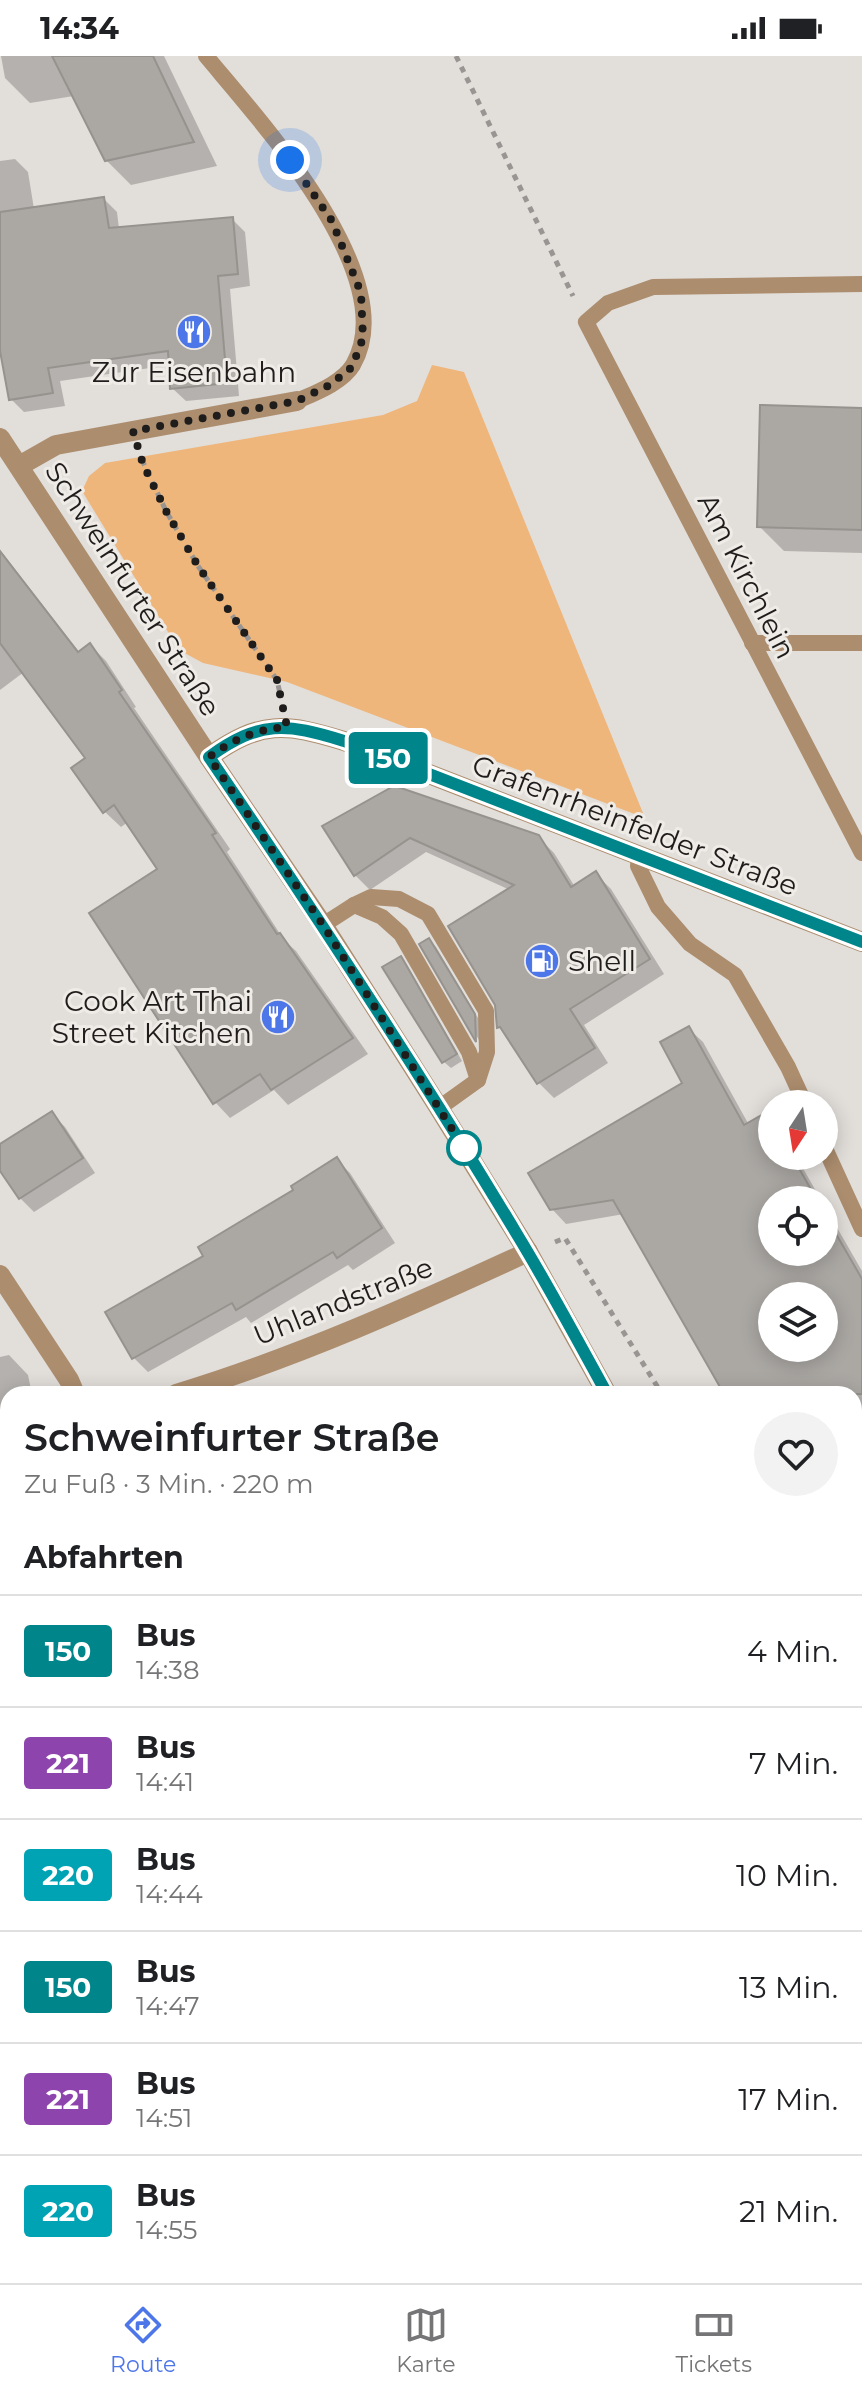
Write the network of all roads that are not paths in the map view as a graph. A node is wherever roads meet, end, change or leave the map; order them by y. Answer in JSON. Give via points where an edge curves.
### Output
{"nodes":[{"id":1,"x":206,"y":56,"type":"edge"},
{"id":2,"x":862,"y":284,"type":"edge"},
{"id":3,"x":297,"y":401,"type":"joint"},
{"id":4,"x":0,"y":438,"type":"edge"},
{"id":5,"x":19,"y":466,"type":"junction"},
{"id":6,"x":752,"y":643,"type":"junction"},
{"id":7,"x":862,"y":643,"type":"edge"},
{"id":8,"x":209,"y":757,"type":"junction"},
{"id":9,"x":862,"y":853,"type":"edge"},
{"id":10,"x":639,"y":855,"type":"junction"},
{"id":11,"x":354,"y":905,"type":"junction"},
{"id":12,"x":323,"y":925,"type":"junction"},
{"id":13,"x":862,"y":942,"type":"edge"},
{"id":14,"x":478,"y":1080,"type":"junction"},
{"id":15,"x":799,"y":1090,"type":"edge"},
{"id":16,"x":439,"y":1108,"type":"junction"},
{"id":17,"x":835,"y":1170,"type":"edge"},
{"id":18,"x":862,"y":1229,"type":"edge"},
{"id":19,"x":528,"y":1252,"type":"junction"},
{"id":20,"x":0,"y":1275,"type":"edge"},
{"id":21,"x":72,"y":1386,"type":"edge"},
{"id":22,"x":202,"y":1386,"type":"edge"},
{"id":23,"x":603,"y":1386,"type":"edge"}],
"edges":[{"from":1,"to":3,"type":"lane","via":[[332,221],[361,293],[363,338],[352,367]]},
{"from":2,"to":6,"type":"lane","name":"Am Kirchlein","via":[[653,287],[608,303],[586,322]]},
{"from":3,"to":5,"type":"street","name":"Schweinfurter Straße","via":[[56,445]]},
{"from":4,"to":5,"type":"street","name":"Schweinfurter Straße"},
{"from":5,"to":8,"type":"street","name":"Schweinfurter Straße"},
{"from":6,"to":7,"type":"lane"},
{"from":6,"to":9,"type":"lane","name":"Am Kirchlein"},
{"from":8,"to":10,"type":"street","name":"Grafenrheinfelder Straße","via":[[231,741],[264,729],[310,730]]},
{"from":8,"to":12,"type":"street","name":"Schweinfurter Straße"},
{"from":10,"to":13,"type":"street","name":"Grafenrheinfelder Straße"},
{"from":10,"to":15,"type":"lane","via":[[638,866],[658,907],[690,944],[735,975]]},
{"from":11,"to":12,"type":"lane"},
{"from":11,"to":14,"type":"lane","via":[[382,917],[401,934],[469,1052]]},
{"from":11,"to":14,"type":"lane","via":[[371,897],[399,899],[428,914],[486,1011],[487,1052]]},
{"from":12,"to":16,"type":"street","name":"Schweinfurter Straße"},
{"from":14,"to":16,"type":"lane"},
{"from":16,"to":19,"type":"street","name":"Schweinfurter Straße"},
{"from":17,"to":18,"type":"lane"},
{"from":19,"to":22,"type":"street","name":"Uhlandstraße","via":[[381,1319]]},
{"from":19,"to":23,"type":"street","name":"Schweinfurter Straße"},
{"from":20,"to":21,"type":"street"}]}
